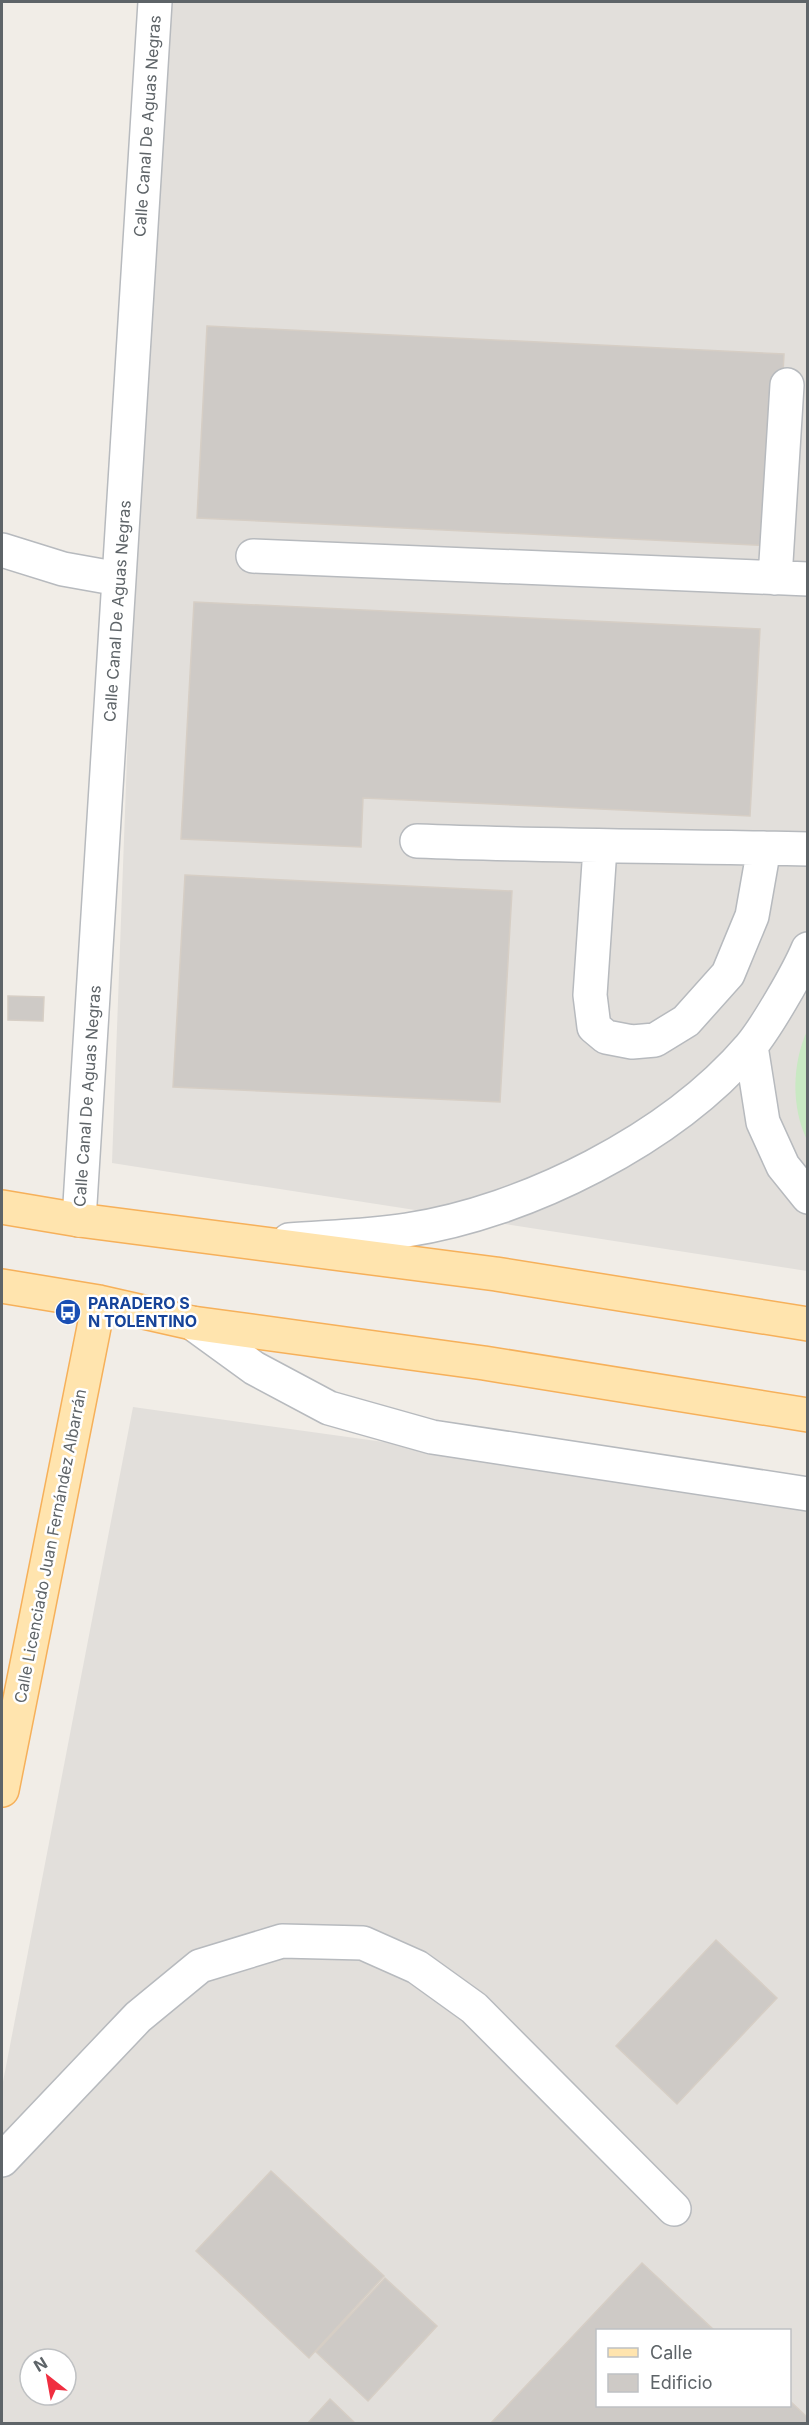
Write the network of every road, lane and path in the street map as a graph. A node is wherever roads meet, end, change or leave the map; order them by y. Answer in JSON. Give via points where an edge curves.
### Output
{"nodes":[{"id":1,"x":155,"y":2,"type":"edge"},
{"id":2,"x":787,"y":385,"type":"dead end"},
{"id":3,"x":2,"y":550,"type":"edge"},
{"id":4,"x":253,"y":556,"type":"dead end"},
{"id":5,"x":776,"y":578,"type":"junction"},
{"id":6,"x":119,"y":579,"type":"junction"},
{"id":7,"x":807,"y":579,"type":"edge"},
{"id":8,"x":417,"y":842,"type":"dead end"},
{"id":9,"x":600,"y":848,"type":"junction"},
{"id":10,"x":765,"y":848,"type":"junction"},
{"id":11,"x":807,"y":849,"type":"edge"},
{"id":12,"x":807,"y":949,"type":"edge"},
{"id":13,"x":751,"y":1046,"type":"junction"},
{"id":14,"x":807,"y":1197,"type":"edge"},
{"id":15,"x":2,"y":1207,"type":"edge"},
{"id":16,"x":79,"y":1220,"type":"junction"},
{"id":17,"x":261,"y":1242,"type":"junction"},
{"id":18,"x":2,"y":1286,"type":"edge"},
{"id":19,"x":99,"y":1302,"type":"junction"},
{"id":20,"x":192,"y":1323,"type":"junction"},
{"id":21,"x":807,"y":1324,"type":"edge"},
{"id":22,"x":807,"y":1414,"type":"edge"},
{"id":23,"x":807,"y":1494,"type":"edge"},
{"id":24,"x":2,"y":1790,"type":"edge"},
{"id":25,"x":2,"y":2160,"type":"edge"},
{"id":26,"x":674,"y":2210,"type":"dead end"}],
"edges":[{"from":1,"to":6,"type":"street","name":"Calle Canal De Aguas Negras"},
{"from":2,"to":5,"type":"street"},
{"from":3,"to":6,"type":"street","via":[[63,569]]},
{"from":4,"to":5,"type":"street"},
{"from":5,"to":7,"type":"street"},
{"from":6,"to":16,"type":"street","name":"Calle Canal De Aguas Negras"},
{"from":8,"to":9,"type":"street"},
{"from":9,"to":10,"type":"street"},
{"from":9,"to":10,"type":"street","via":[[590,995],[594,1027],[606,1037],[632,1042],[655,1040],[686,1021],[728,974],[752,916]]},
{"from":10,"to":11,"type":"street"},
{"from":12,"to":13,"type":"street"},
{"from":13,"to":14,"type":"street","via":[[763,1122],[783,1166]]},
{"from":13,"to":17,"type":"street","via":[[686,1109],[593,1166],[503,1206],[407,1230]]},
{"from":15,"to":16,"type":"main road"},
{"from":16,"to":17,"type":"main road"},
{"from":17,"to":21,"type":"main road","via":[[496,1274]]},
{"from":18,"to":19,"type":"main road"},
{"from":19,"to":20,"type":"main road"},
{"from":19,"to":24,"type":"main road","name":"Calle Licenciado Juan Fernández Albarrán"},
{"from":20,"to":22,"type":"main road","via":[[483,1363]]},
{"from":20,"to":23,"type":"street","via":[[254,1368],[329,1408],[420,1434]]},
{"from":25,"to":26,"type":"street","via":[[138,2017],[200,1966],[282,1941],[363,1943],[417,1967],[474,2008]]}]}
